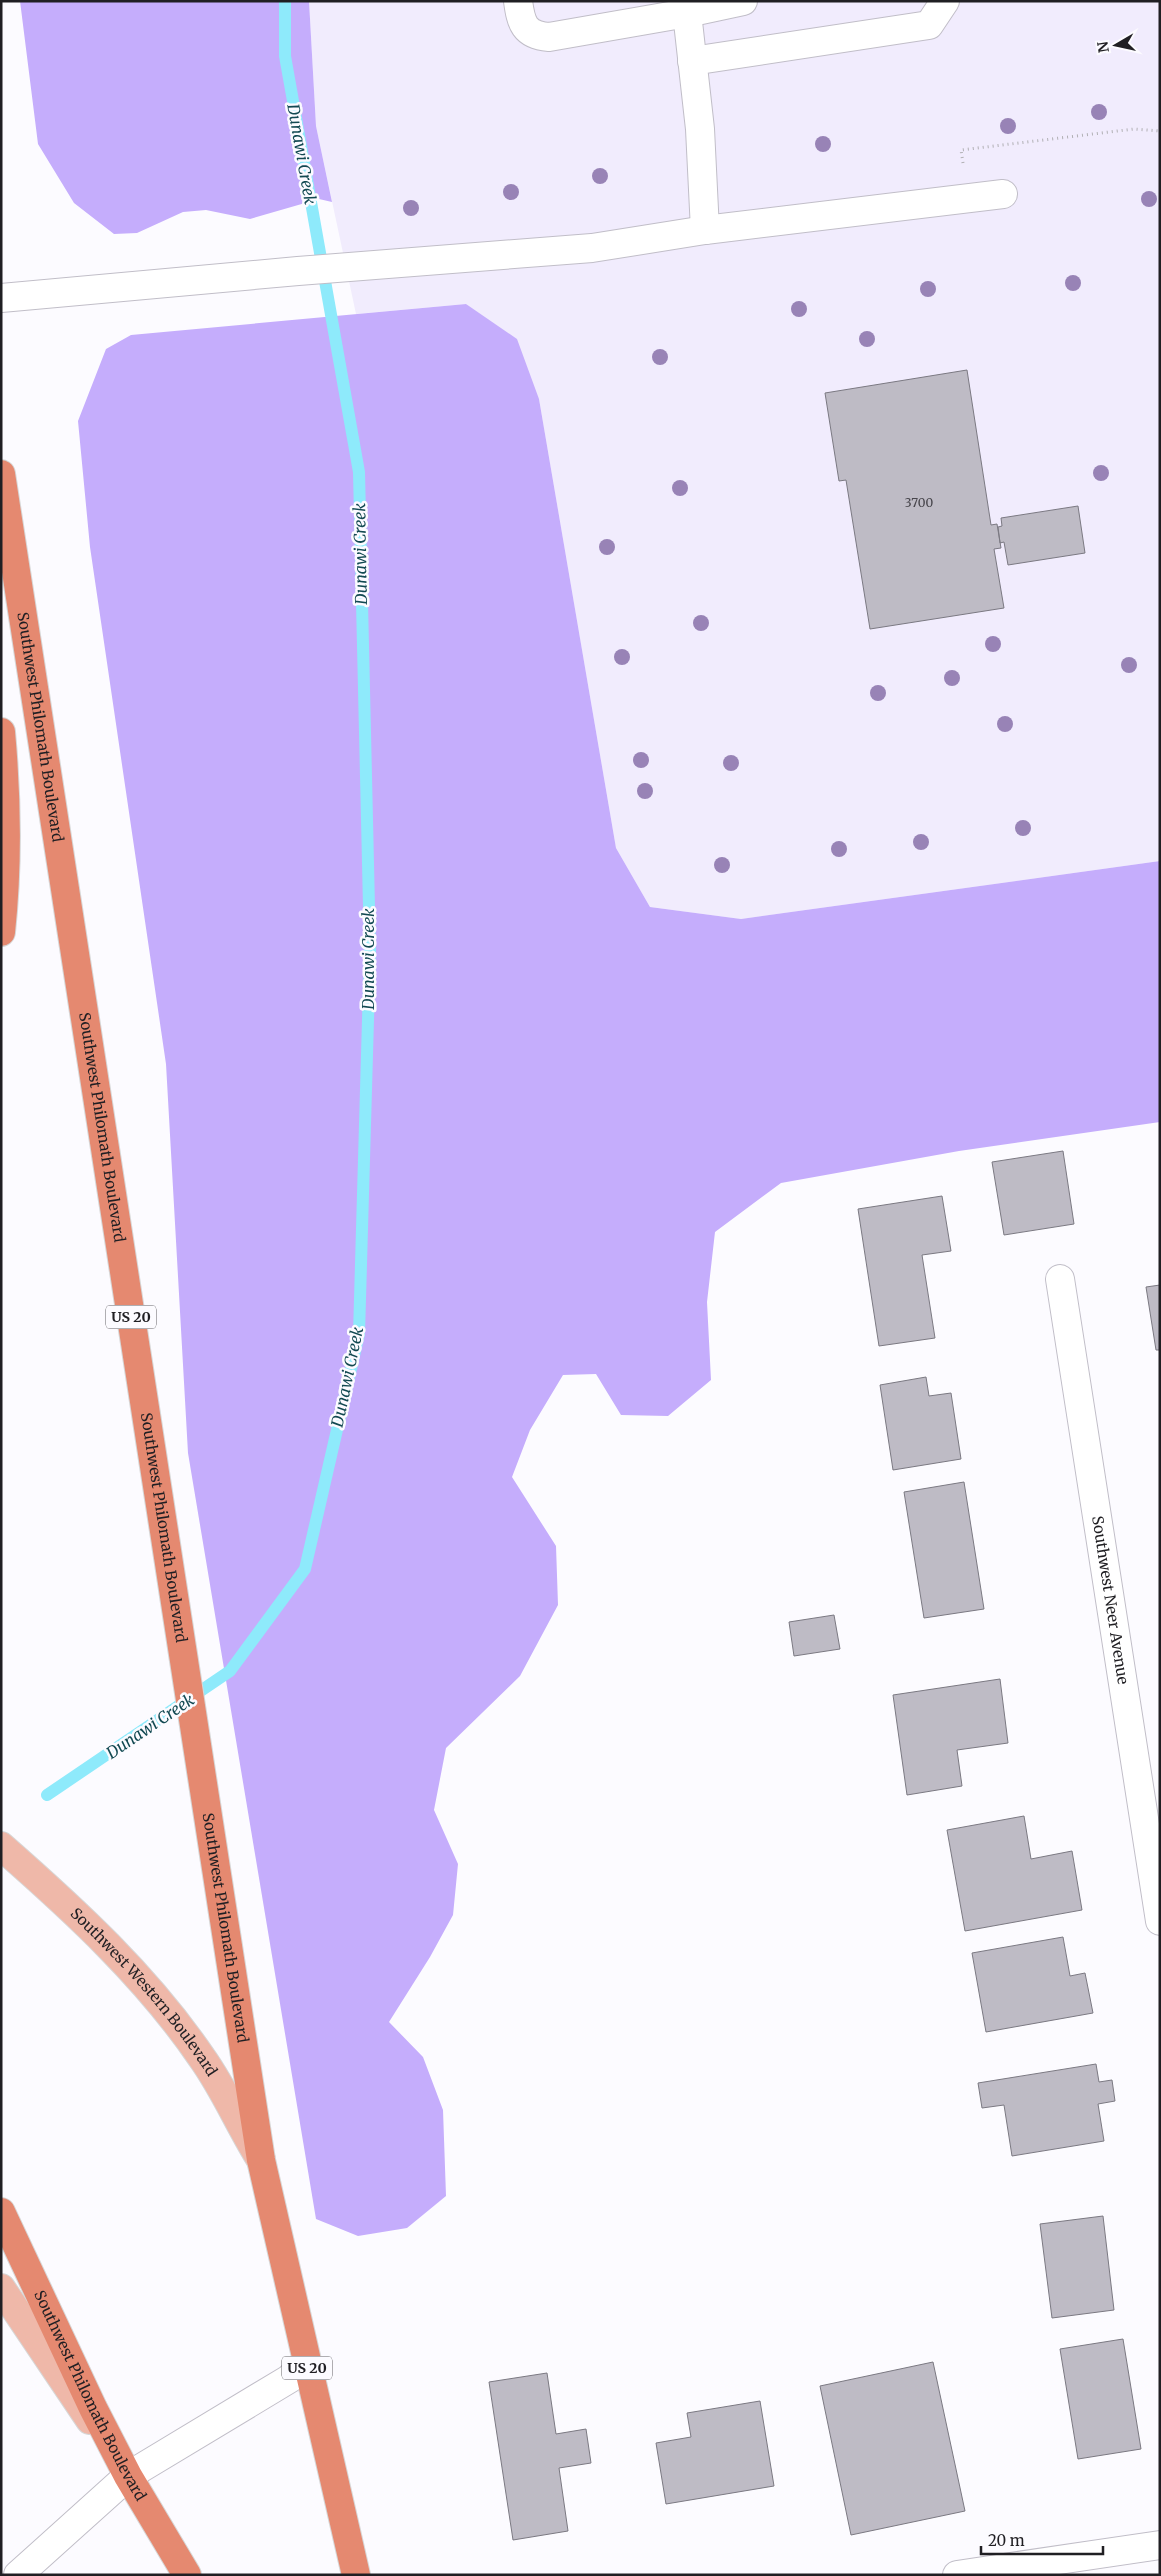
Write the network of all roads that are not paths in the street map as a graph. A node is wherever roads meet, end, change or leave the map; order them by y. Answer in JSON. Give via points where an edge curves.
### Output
{"nodes":[{"id":1,"x":518,"y":1,"type":"edge"},
{"id":2,"x":744,"y":1,"type":"edge"},
{"id":3,"x":945,"y":1,"type":"edge"},
{"id":4,"x":687,"y":13,"type":"junction"},
{"id":5,"x":692,"y":61,"type":"junction"},
{"id":6,"x":1003,"y":194,"type":"dead end"},
{"id":7,"x":705,"y":230,"type":"junction"},
{"id":8,"x":1,"y":298,"type":"edge"},
{"id":9,"x":1,"y":474,"type":"edge"},
{"id":10,"x":1,"y":732,"type":"edge"},
{"id":11,"x":1,"y":932,"type":"edge"},
{"id":12,"x":1060,"y":1279,"type":"dead end"},
{"id":13,"x":1,"y":1846,"type":"edge"},
{"id":14,"x":1160,"y":1921,"type":"edge"},
{"id":15,"x":261,"y":2160,"type":"junction"},
{"id":16,"x":1,"y":2212,"type":"edge"},
{"id":17,"x":1,"y":2288,"type":"edge"},
{"id":18,"x":306,"y":2364,"type":"junction"},
{"id":19,"x":128,"y":2476,"type":"junction"},
{"id":20,"x":1160,"y":2545,"type":"edge"},
{"id":21,"x":18,"y":2575,"type":"edge"},
{"id":22,"x":187,"y":2575,"type":"edge"},
{"id":23,"x":356,"y":2575,"type":"edge"},
{"id":24,"x":957,"y":2575,"type":"edge"}],
"edges":[{"from":1,"to":4,"type":"street","via":[[522,21],[528,31],[536,36],[549,37]]},
{"from":2,"to":4,"type":"street"},
{"from":3,"to":5,"type":"street","via":[[929,25]]},
{"from":4,"to":5,"type":"street"},
{"from":5,"to":7,"type":"street","via":[[700,129]]},
{"from":6,"to":7,"type":"street"},
{"from":7,"to":8,"type":"street","via":[[592,248]]},
{"from":9,"to":15,"type":"highway","name":"Southwest Philomath Boulevard","number":"US 20"},
{"from":10,"to":11,"type":"highway","via":[[5,777]]},
{"from":12,"to":14,"type":"street","name":"Southwest Neer Avenue"},
{"from":13,"to":15,"type":"main road","name":"Southwest Western Boulevard","via":[[71,1907],[169,2012],[204,2059]]},
{"from":15,"to":18,"type":"highway","name":"Southwest Philomath Boulevard","number":"US 20"},
{"from":16,"to":19,"type":"highway","name":"Southwest Philomath Boulevard"},
{"from":17,"to":19,"type":"main road"},
{"from":18,"to":19,"type":"street","via":[[281,2384]]},
{"from":18,"to":23,"type":"highway","name":"Southwest Philomath Boulevard","number":"US 20"},
{"from":19,"to":21,"type":"street"},
{"from":19,"to":22,"type":"highway","name":"Southwest Philomath Boulevard"},
{"from":20,"to":24,"type":"street"}]}
